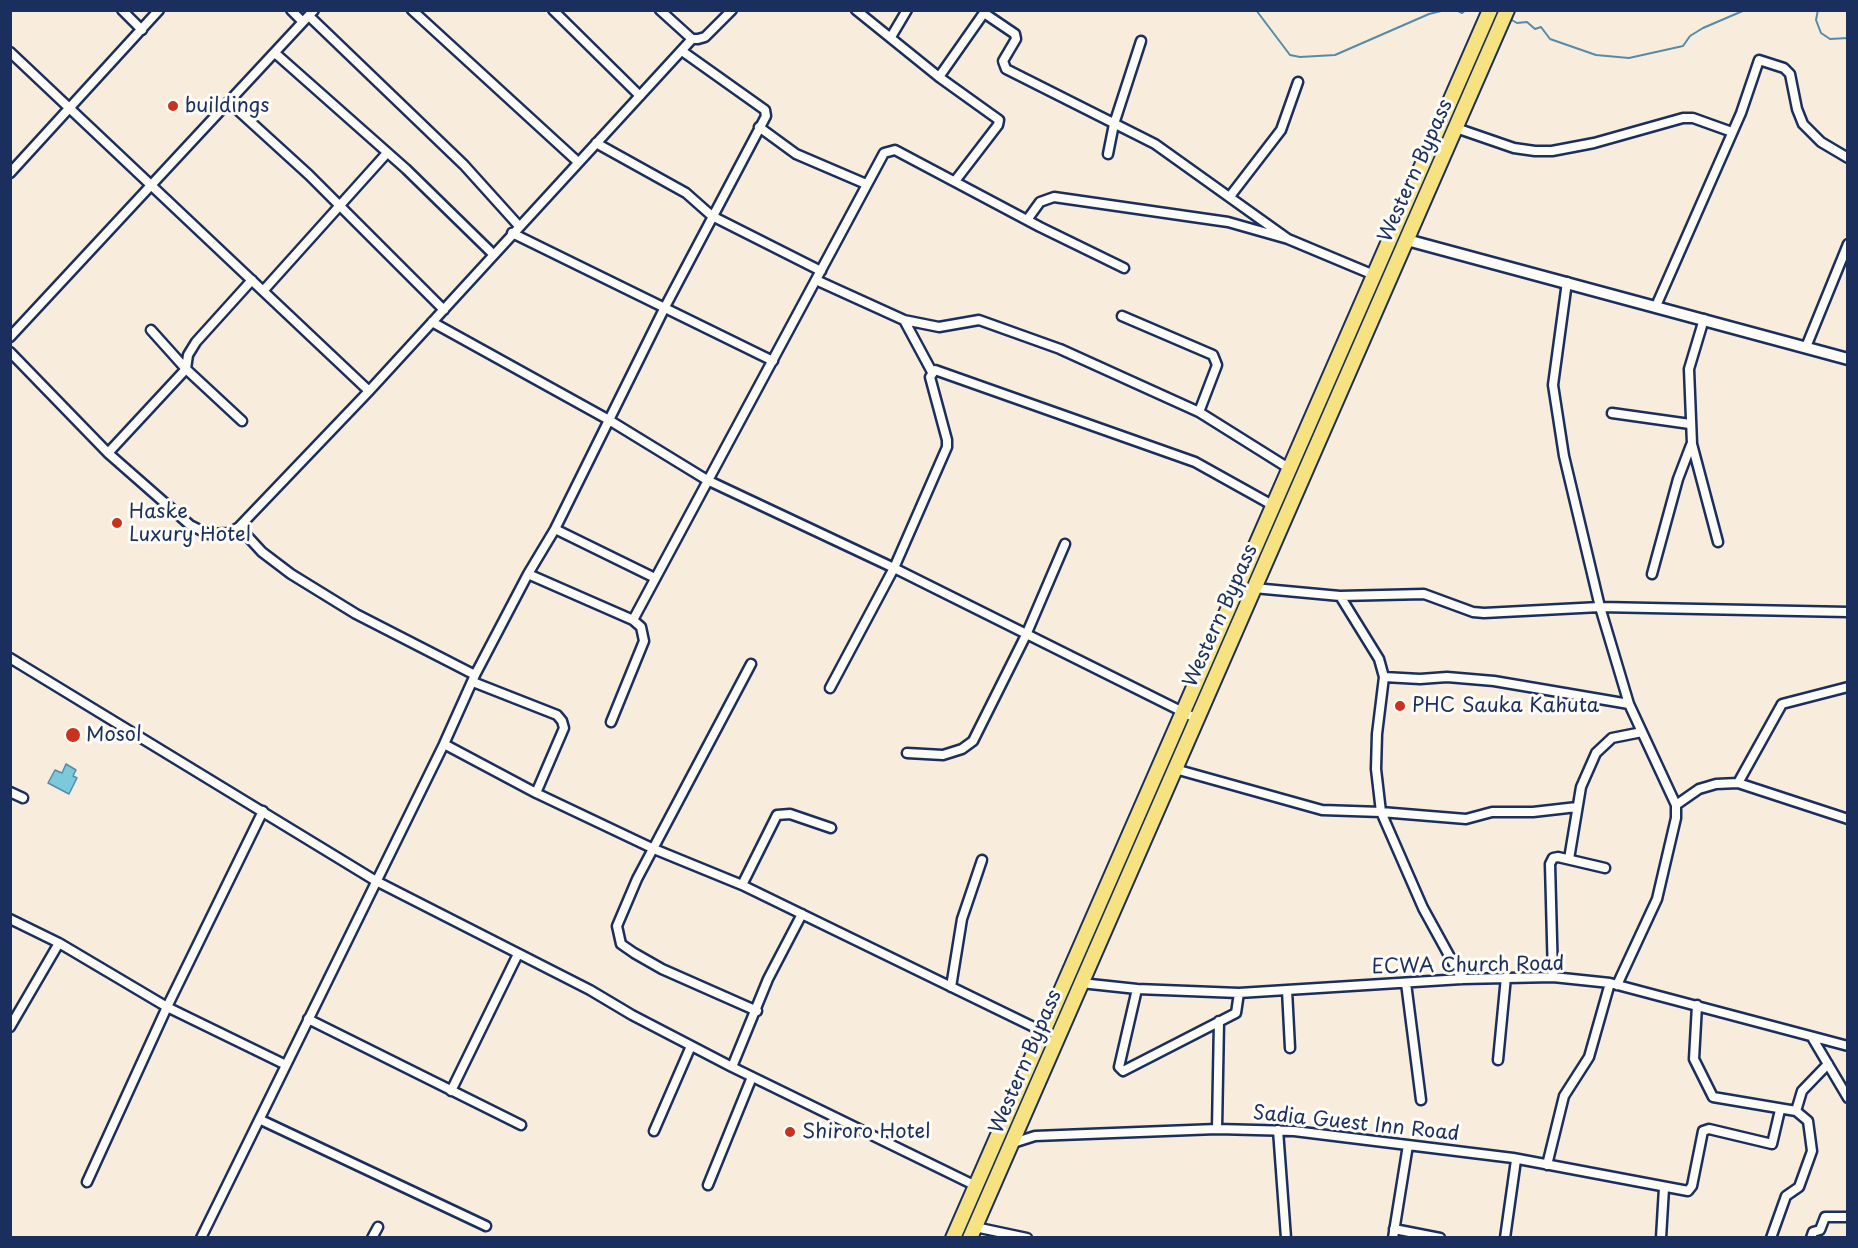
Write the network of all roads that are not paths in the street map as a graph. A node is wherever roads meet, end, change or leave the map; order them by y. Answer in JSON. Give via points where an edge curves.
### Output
{"nodes":[{"id":1,"x":122,"y":10,"type":"edge"},
{"id":2,"x":159,"y":10,"type":"edge"},
{"id":3,"x":291,"y":10,"type":"edge"},
{"id":4,"x":412,"y":10,"type":"edge"},
{"id":5,"x":553,"y":10,"type":"edge"},
{"id":6,"x":660,"y":10,"type":"edge"},
{"id":7,"x":732,"y":10,"type":"edge"},
{"id":8,"x":856,"y":10,"type":"edge"},
{"id":9,"x":907,"y":10,"type":"edge"},
{"id":10,"x":1490,"y":10,"type":"edge"},
{"id":11,"x":1507,"y":10,"type":"edge"},
{"id":12,"x":985,"y":12,"type":"edge"},
{"id":13,"x":309,"y":16,"type":"edge"},
{"id":14,"x":142,"y":30,"type":"junction"},
{"id":15,"x":891,"y":37,"type":"junction"},
{"id":16,"x":692,"y":39,"type":"junction"},
{"id":17,"x":1141,"y":42,"type":"dead end"},
{"id":18,"x":682,"y":51,"type":"junction"},
{"id":19,"x":10,"y":52,"type":"edge"},
{"id":20,"x":275,"y":53,"type":"junction"},
{"id":21,"x":939,"y":77,"type":"junction"},
{"id":22,"x":1298,"y":82,"type":"dead end"},
{"id":23,"x":640,"y":96,"type":"junction"},
{"id":24,"x":230,"y":103,"type":"junction"},
{"id":25,"x":71,"y":109,"type":"junction"},
{"id":26,"x":1114,"y":124,"type":"junction"},
{"id":27,"x":759,"y":127,"type":"junction"},
{"id":28,"x":1456,"y":128,"type":"junction"},
{"id":29,"x":1732,"y":132,"type":"junction"},
{"id":30,"x":596,"y":143,"type":"junction"},
{"id":31,"x":387,"y":153,"type":"junction"},
{"id":32,"x":1108,"y":154,"type":"dead end"},
{"id":33,"x":1848,"y":158,"type":"edge"},
{"id":34,"x":578,"y":162,"type":"junction"},
{"id":35,"x":10,"y":173,"type":"edge"},
{"id":36,"x":955,"y":181,"type":"junction"},
{"id":37,"x":866,"y":184,"type":"junction"},
{"id":38,"x":154,"y":186,"type":"junction"},
{"id":39,"x":1231,"y":195,"type":"junction"},
{"id":40,"x":340,"y":205,"type":"junction"},
{"id":41,"x":712,"y":216,"type":"junction"},
{"id":42,"x":1027,"y":220,"type":"junction"},
{"id":43,"x":515,"y":229,"type":"junction"},
{"id":44,"x":1288,"y":239,"type":"junction"},
{"id":45,"x":1407,"y":240,"type":"junction"},
{"id":46,"x":1848,"y":244,"type":"edge"},
{"id":47,"x":493,"y":254,"type":"junction"},
{"id":48,"x":1124,"y":268,"type":"dead end"},
{"id":49,"x":821,"y":271,"type":"junction"},
{"id":50,"x":1374,"y":275,"type":"junction"},
{"id":51,"x":252,"y":280,"type":"junction"},
{"id":52,"x":816,"y":280,"type":"junction"},
{"id":53,"x":1567,"y":282,"type":"junction"},
{"id":54,"x":263,"y":291,"type":"junction"},
{"id":55,"x":1656,"y":306,"type":"junction"},
{"id":56,"x":665,"y":307,"type":"junction"},
{"id":57,"x":444,"y":310,"type":"junction"},
{"id":58,"x":1122,"y":316,"type":"dead end"},
{"id":59,"x":904,"y":320,"type":"junction"},
{"id":60,"x":1704,"y":320,"type":"junction"},
{"id":61,"x":432,"y":322,"type":"junction"},
{"id":62,"x":152,"y":330,"type":"dead end"},
{"id":63,"x":10,"y":337,"type":"edge"},
{"id":64,"x":1806,"y":347,"type":"junction"},
{"id":65,"x":10,"y":352,"type":"edge"},
{"id":66,"x":1848,"y":359,"type":"edge"},
{"id":67,"x":773,"y":361,"type":"junction"},
{"id":68,"x":186,"y":369,"type":"junction"},
{"id":69,"x":932,"y":372,"type":"junction"},
{"id":70,"x":369,"y":391,"type":"junction"},
{"id":71,"x":1199,"y":412,"type":"junction"},
{"id":72,"x":1612,"y":413,"type":"dead end"},
{"id":73,"x":609,"y":420,"type":"junction"},
{"id":74,"x":242,"y":421,"type":"dead end"},
{"id":75,"x":1690,"y":424,"type":"junction"},
{"id":76,"x":1692,"y":444,"type":"junction"},
{"id":77,"x":108,"y":453,"type":"junction"},
{"id":78,"x":1290,"y":469,"type":"junction"},
{"id":79,"x":707,"y":480,"type":"junction"},
{"id":80,"x":1274,"y":506,"type":"junction"},
{"id":81,"x":239,"y":527,"type":"junction"},
{"id":82,"x":555,"y":529,"type":"junction"},
{"id":83,"x":1718,"y":542,"type":"dead end"},
{"id":84,"x":1065,"y":544,"type":"dead end"},
{"id":85,"x":894,"y":568,"type":"junction"},
{"id":86,"x":528,"y":573,"type":"junction"},
{"id":87,"x":1652,"y":574,"type":"dead end"},
{"id":88,"x":655,"y":578,"type":"junction"},
{"id":89,"x":1254,"y":588,"type":"junction"},
{"id":90,"x":1340,"y":596,"type":"junction"},
{"id":91,"x":1600,"y":607,"type":"junction"},
{"id":92,"x":1848,"y":612,"type":"edge"},
{"id":93,"x":633,"y":620,"type":"junction"},
{"id":94,"x":1026,"y":635,"type":"junction"},
{"id":95,"x":10,"y":657,"type":"edge"},
{"id":96,"x":751,"y":664,"type":"dead end"},
{"id":97,"x":1384,"y":677,"type":"junction"},
{"id":98,"x":474,"y":678,"type":"junction"},
{"id":99,"x":1848,"y":687,"type":"edge"},
{"id":100,"x":830,"y":688,"type":"dead end"},
{"id":101,"x":1629,"y":704,"type":"junction"},
{"id":102,"x":1183,"y":713,"type":"junction"},
{"id":103,"x":1197,"y":719,"type":"junction"},
{"id":104,"x":611,"y":722,"type":"dead end"},
{"id":105,"x":1642,"y":732,"type":"junction"},
{"id":106,"x":444,"y":744,"type":"junction"},
{"id":107,"x":907,"y":753,"type":"dead end"},
{"id":108,"x":1175,"y":769,"type":"junction"},
{"id":109,"x":1738,"y":783,"type":"junction"},
{"id":110,"x":10,"y":792,"type":"edge"},
{"id":111,"x":536,"y":793,"type":"junction"},
{"id":112,"x":23,"y":798,"type":"dead end"},
{"id":113,"x":1676,"y":805,"type":"junction"},
{"id":114,"x":1577,"y":807,"type":"junction"},
{"id":115,"x":263,"y":811,"type":"junction"},
{"id":116,"x":1381,"y":812,"type":"junction"},
{"id":117,"x":1848,"y":819,"type":"edge"},
{"id":118,"x":831,"y":828,"type":"dead end"},
{"id":119,"x":654,"y":849,"type":"junction"},
{"id":120,"x":1569,"y":859,"type":"junction"},
{"id":121,"x":982,"y":860,"type":"dead end"},
{"id":122,"x":1605,"y":868,"type":"dead end"},
{"id":123,"x":376,"y":881,"type":"junction"},
{"id":124,"x":742,"y":885,"type":"junction"},
{"id":125,"x":802,"y":914,"type":"junction"},
{"id":126,"x":10,"y":919,"type":"edge"},
{"id":127,"x":58,"y":943,"type":"junction"},
{"id":128,"x":518,"y":954,"type":"junction"},
{"id":129,"x":1506,"y":977,"type":"junction"},
{"id":130,"x":1552,"y":977,"type":"junction"},
{"id":131,"x":1462,"y":979,"type":"junction"},
{"id":132,"x":1081,"y":983,"type":"junction"},
{"id":133,"x":1406,"y":983,"type":"junction"},
{"id":134,"x":1614,"y":984,"type":"junction"},
{"id":135,"x":951,"y":987,"type":"junction"},
{"id":136,"x":1137,"y":989,"type":"junction"},
{"id":137,"x":1287,"y":990,"type":"junction"},
{"id":138,"x":1239,"y":993,"type":"junction"},
{"id":139,"x":1697,"y":1005,"type":"junction"},
{"id":140,"x":167,"y":1007,"type":"junction"},
{"id":141,"x":757,"y":1011,"type":"junction"},
{"id":142,"x":308,"y":1019,"type":"junction"},
{"id":143,"x":1219,"y":1021,"type":"junction"},
{"id":144,"x":10,"y":1027,"type":"edge"},
{"id":145,"x":1044,"y":1032,"type":"junction"},
{"id":146,"x":1813,"y":1039,"type":"junction"},
{"id":147,"x":691,"y":1046,"type":"junction"},
{"id":148,"x":1848,"y":1046,"type":"edge"},
{"id":149,"x":1290,"y":1048,"type":"dead end"},
{"id":150,"x":1498,"y":1060,"type":"dead end"},
{"id":151,"x":1828,"y":1064,"type":"junction"},
{"id":152,"x":286,"y":1065,"type":"junction"},
{"id":153,"x":732,"y":1067,"type":"junction"},
{"id":154,"x":752,"y":1077,"type":"junction"},
{"id":155,"x":451,"y":1091,"type":"junction"},
{"id":156,"x":1848,"y":1098,"type":"edge"},
{"id":157,"x":1421,"y":1100,"type":"dead end"},
{"id":158,"x":1780,"y":1110,"type":"junction"},
{"id":159,"x":1796,"y":1112,"type":"junction"},
{"id":160,"x":1024,"y":1118,"type":"junction"},
{"id":161,"x":261,"y":1120,"type":"junction"},
{"id":162,"x":521,"y":1125,"type":"dead end"},
{"id":163,"x":1217,"y":1129,"type":"junction"},
{"id":164,"x":1278,"y":1130,"type":"junction"},
{"id":165,"x":654,"y":1131,"type":"dead end"},
{"id":166,"x":1035,"y":1136,"type":"junction"},
{"id":167,"x":1013,"y":1143,"type":"junction"},
{"id":168,"x":1408,"y":1145,"type":"junction"},
{"id":169,"x":1516,"y":1160,"type":"junction"},
{"id":170,"x":1546,"y":1165,"type":"junction"},
{"id":171,"x":87,"y":1182,"type":"dead end"},
{"id":172,"x":708,"y":1185,"type":"dead end"},
{"id":173,"x":976,"y":1186,"type":"junction"},
{"id":174,"x":1664,"y":1188,"type":"junction"},
{"id":175,"x":1848,"y":1217,"type":"edge"},
{"id":176,"x":486,"y":1226,"type":"dead end"},
{"id":177,"x":378,"y":1227,"type":"dead end"},
{"id":178,"x":973,"y":1232,"type":"edge"},
{"id":179,"x":1394,"y":1233,"type":"edge"},
{"id":180,"x":201,"y":1238,"type":"edge"},
{"id":181,"x":372,"y":1238,"type":"edge"},
{"id":182,"x":953,"y":1238,"type":"edge"},
{"id":183,"x":1027,"y":1238,"type":"edge"},
{"id":184,"x":1286,"y":1238,"type":"edge"},
{"id":185,"x":1440,"y":1238,"type":"edge"},
{"id":186,"x":1505,"y":1238,"type":"edge"},
{"id":187,"x":1661,"y":1238,"type":"edge"},
{"id":188,"x":1771,"y":1238,"type":"edge"},
{"id":189,"x":1811,"y":1238,"type":"edge"}],
"edges":[{"from":1,"to":14,"type":"street"},
{"from":2,"to":14,"type":"street"},
{"from":3,"to":13,"type":"street"},
{"from":4,"to":34,"type":"street"},
{"from":5,"to":23,"type":"street"},
{"from":6,"to":16,"type":"street"},
{"from":7,"to":16,"type":"street","via":[[705,37]]},
{"from":8,"to":15,"type":"street"},
{"from":9,"to":15,"type":"street"},
{"from":10,"to":50,"type":"main road","name":"Western Bypass"},
{"from":11,"to":28,"type":"main road","name":"Western Bypass"},
{"from":12,"to":21,"type":"street"},
{"from":12,"to":26,"type":"street","via":[[1015,34],[1003,61],[1006,69]]},
{"from":13,"to":20,"type":"street"},
{"from":13,"to":43,"type":"street","via":[[464,165]]},
{"from":14,"to":25,"type":"street"},
{"from":15,"to":21,"type":"street"},
{"from":16,"to":18,"type":"street"},
{"from":17,"to":26,"type":"street"},
{"from":18,"to":23,"type":"street"},
{"from":18,"to":27,"type":"street","via":[[765,110]]},
{"from":19,"to":25,"type":"street"},
{"from":20,"to":24,"type":"street"},
{"from":20,"to":31,"type":"street"},
{"from":21,"to":36,"type":"street","via":[[999,120]]},
{"from":22,"to":39,"type":"street","via":[[1281,130]]},
{"from":23,"to":30,"type":"street"},
{"from":24,"to":38,"type":"street"},
{"from":24,"to":40,"type":"street"},
{"from":25,"to":35,"type":"street"},
{"from":25,"to":38,"type":"street"},
{"from":26,"to":32,"type":"street"},
{"from":26,"to":39,"type":"street","via":[[1155,144]]},
{"from":27,"to":37,"type":"street","via":[[796,154]]},
{"from":27,"to":41,"type":"street"},
{"from":28,"to":29,"type":"street","via":[[1534,151],[1594,143],[1683,118]]},
{"from":28,"to":45,"type":"main road","name":"Western Bypass"},
{"from":29,"to":33,"type":"street","via":[[1762,59],[1790,74],[1797,109],[1810,132]]},
{"from":29,"to":55,"type":"street"},
{"from":30,"to":34,"type":"street"},
{"from":30,"to":41,"type":"street","via":[[686,193]]},
{"from":31,"to":40,"type":"street"},
{"from":31,"to":47,"type":"street"},
{"from":34,"to":43,"type":"street"},
{"from":36,"to":37,"type":"street","via":[[891,150],[884,153]]},
{"from":36,"to":42,"type":"street"},
{"from":37,"to":49,"type":"street"},
{"from":38,"to":51,"type":"street"},
{"from":38,"to":63,"type":"street"},
{"from":39,"to":44,"type":"street"},
{"from":40,"to":54,"type":"street"},
{"from":40,"to":57,"type":"street"},
{"from":41,"to":49,"type":"street"},
{"from":41,"to":56,"type":"street"},
{"from":42,"to":44,"type":"street","via":[[1040,202],[1054,197],[1228,222]]},
{"from":42,"to":48,"type":"street"},
{"from":43,"to":47,"type":"street"},
{"from":43,"to":56,"type":"street"},
{"from":44,"to":50,"type":"street"},
{"from":45,"to":53,"type":"street"},
{"from":45,"to":89,"type":"main road","name":"Western Bypass"},
{"from":46,"to":64,"type":"street"},
{"from":47,"to":57,"type":"street"},
{"from":49,"to":52,"type":"street"},
{"from":50,"to":78,"type":"main road","name":"Western Bypass"},
{"from":51,"to":54,"type":"street"},
{"from":51,"to":68,"type":"street","via":[[196,342]]},
{"from":52,"to":59,"type":"street"},
{"from":52,"to":67,"type":"street"},
{"from":53,"to":55,"type":"street"},
{"from":53,"to":91,"type":"street","via":[[1553,397]]},
{"from":54,"to":70,"type":"street"},
{"from":55,"to":60,"type":"street"},
{"from":56,"to":67,"type":"street"},
{"from":56,"to":73,"type":"street"},
{"from":57,"to":61,"type":"street"},
{"from":58,"to":71,"type":"street","via":[[1214,355],[1217,365]]},
{"from":59,"to":69,"type":"street"},
{"from":59,"to":71,"type":"street","via":[[939,327],[979,320],[1060,350]]},
{"from":60,"to":64,"type":"street"},
{"from":60,"to":75,"type":"street","via":[[1689,369]]},
{"from":61,"to":70,"type":"street"},
{"from":61,"to":73,"type":"street"},
{"from":62,"to":68,"type":"street"},
{"from":64,"to":66,"type":"street"},
{"from":65,"to":77,"type":"street"},
{"from":67,"to":79,"type":"street"},
{"from":68,"to":74,"type":"street"},
{"from":68,"to":77,"type":"street"},
{"from":69,"to":80,"type":"street","via":[[941,371],[1195,462]]},
{"from":69,"to":85,"type":"street","via":[[947,447]]},
{"from":70,"to":81,"type":"street"},
{"from":71,"to":78,"type":"street"},
{"from":72,"to":75,"type":"street"},
{"from":73,"to":79,"type":"street"},
{"from":73,"to":82,"type":"street"},
{"from":75,"to":76,"type":"street"},
{"from":76,"to":83,"type":"street"},
{"from":76,"to":87,"type":"street","via":[[1678,479]]},
{"from":77,"to":81,"type":"street","via":[[199,531],[221,535]]},
{"from":78,"to":80,"type":"main road","name":"Western Bypass"},
{"from":79,"to":85,"type":"street"},
{"from":79,"to":88,"type":"street"},
{"from":80,"to":102,"type":"main road","name":"Western Bypass"},
{"from":81,"to":98,"type":"street","via":[[262,552],[291,574]]},
{"from":82,"to":86,"type":"street"},
{"from":82,"to":88,"type":"street"},
{"from":84,"to":94,"type":"street"},
{"from":85,"to":94,"type":"street"},
{"from":85,"to":100,"type":"street"},
{"from":86,"to":93,"type":"street"},
{"from":86,"to":98,"type":"street"},
{"from":88,"to":93,"type":"street"},
{"from":89,"to":90,"type":"street"},
{"from":89,"to":103,"type":"main road","name":"Western Bypass"},
{"from":90,"to":91,"type":"street","via":[[1424,594],[1484,613]]},
{"from":90,"to":97,"type":"street","via":[[1375,652]]},
{"from":91,"to":92,"type":"street"},
{"from":91,"to":101,"type":"street"},
{"from":93,"to":104,"type":"street","via":[[641,627],[644,641]]},
{"from":94,"to":102,"type":"street"},
{"from":94,"to":107,"type":"street","via":[[973,741],[943,755]]},
{"from":95,"to":115,"type":"street"},
{"from":96,"to":119,"type":"street"},
{"from":97,"to":101,"type":"street","via":[[1494,681]]},
{"from":97,"to":116,"type":"street","via":[[1376,770]]},
{"from":98,"to":106,"type":"street"},
{"from":98,"to":111,"type":"street","via":[[557,715],[562,721],[564,728]]},
{"from":99,"to":109,"type":"street","via":[[1782,704]]},
{"from":101,"to":105,"type":"street"},
{"from":102,"to":103,"type":"street"},
{"from":102,"to":145,"type":"main road","name":"Western Bypass"},
{"from":103,"to":108,"type":"main road","name":"Western Bypass"},
{"from":105,"to":113,"type":"street"},
{"from":105,"to":114,"type":"street","via":[[1612,738],[1603,744],[1584,778]]},
{"from":106,"to":111,"type":"street"},
{"from":106,"to":123,"type":"street"},
{"from":108,"to":116,"type":"street","via":[[1322,810]]},
{"from":108,"to":132,"type":"main road","name":"Western Bypass"},
{"from":109,"to":113,"type":"street","via":[[1699,789]]},
{"from":109,"to":117,"type":"street"},
{"from":110,"to":112,"type":"street"},
{"from":111,"to":119,"type":"street"},
{"from":113,"to":134,"type":"street","via":[[1656,899]]},
{"from":114,"to":116,"type":"street","via":[[1492,812],[1466,819]]},
{"from":114,"to":120,"type":"street"},
{"from":115,"to":123,"type":"street"},
{"from":115,"to":140,"type":"street"},
{"from":116,"to":131,"type":"street","via":[[1423,908]]},
{"from":118,"to":124,"type":"street","via":[[790,814],[777,815]]},
{"from":119,"to":124,"type":"street"},
{"from":119,"to":141,"type":"street","via":[[617,926],[621,944],[663,969]]},
{"from":120,"to":122,"type":"street"},
{"from":120,"to":130,"type":"street","via":[[1558,856],[1550,864]]},
{"from":121,"to":135,"type":"street","via":[[962,919]]},
{"from":123,"to":128,"type":"street"},
{"from":123,"to":142,"type":"street"},
{"from":124,"to":125,"type":"street"},
{"from":125,"to":135,"type":"street"},
{"from":125,"to":141,"type":"street","via":[[768,979]]},
{"from":126,"to":127,"type":"street"},
{"from":127,"to":140,"type":"street"},
{"from":127,"to":144,"type":"street"},
{"from":128,"to":147,"type":"street"},
{"from":128,"to":155,"type":"street"},
{"from":129,"to":130,"type":"street","name":"ECWA Church Road"},
{"from":129,"to":131,"type":"street","name":"ECWA Church Road"},
{"from":129,"to":150,"type":"street"},
{"from":130,"to":134,"type":"street","name":"ECWA Church Road"},
{"from":131,"to":133,"type":"street","name":"ECWA Church Road"},
{"from":132,"to":136,"type":"street","name":"ECWA Church Road"},
{"from":132,"to":160,"type":"main road","name":"Western Bypass"},
{"from":133,"to":137,"type":"street","name":"ECWA Church Road"},
{"from":133,"to":157,"type":"street"},
{"from":134,"to":139,"type":"street","name":"ECWA Church Road"},
{"from":134,"to":170,"type":"street","via":[[1588,1057],[1564,1096]]},
{"from":135,"to":145,"type":"street"},
{"from":136,"to":138,"type":"street","name":"ECWA Church Road"},
{"from":136,"to":143,"type":"street","via":[[1119,1067],[1123,1071]]},
{"from":137,"to":138,"type":"street","name":"ECWA Church Road"},
{"from":137,"to":149,"type":"street"},
{"from":138,"to":143,"type":"street","via":[[1239,1010]]},
{"from":139,"to":146,"type":"street","name":"ECWA Church Road"},
{"from":139,"to":158,"type":"street","via":[[1694,1059],[1713,1097]]},
{"from":140,"to":152,"type":"street"},
{"from":140,"to":171,"type":"street"},
{"from":141,"to":153,"type":"street"},
{"from":142,"to":152,"type":"street"},
{"from":142,"to":155,"type":"street"},
{"from":143,"to":163,"type":"street"},
{"from":145,"to":173,"type":"main road","name":"Western Bypass"},
{"from":146,"to":148,"type":"street","name":"ECWA Church Road"},
{"from":146,"to":151,"type":"street"},
{"from":147,"to":153,"type":"street"},
{"from":147,"to":165,"type":"street"},
{"from":151,"to":156,"type":"street"},
{"from":151,"to":159,"type":"street","via":[[1802,1091]]},
{"from":152,"to":161,"type":"street"},
{"from":153,"to":154,"type":"street"},
{"from":154,"to":172,"type":"street"},
{"from":154,"to":173,"type":"street"},
{"from":155,"to":162,"type":"street"},
{"from":158,"to":159,"type":"street"},
{"from":158,"to":174,"type":"street","name":"Sadia Guest Inn Road","via":[[1772,1144],[1705,1129],[1690,1190]]},
{"from":159,"to":188,"type":"street","via":[[1808,1121],[1812,1151],[1799,1188],[1786,1196]]},
{"from":160,"to":166,"type":"street"},
{"from":160,"to":167,"type":"main road","name":"Western Bypass"},
{"from":161,"to":176,"type":"street"},
{"from":161,"to":180,"type":"street"},
{"from":163,"to":164,"type":"street","name":"Sadia Guest Inn Road"},
{"from":163,"to":166,"type":"street","name":"Sadia Guest Inn Road"},
{"from":164,"to":168,"type":"street","name":"Sadia Guest Inn Road"},
{"from":164,"to":184,"type":"street"},
{"from":166,"to":167,"type":"street","name":"Sadia Guest Inn Road"},
{"from":167,"to":178,"type":"main road","name":"Western Bypass"},
{"from":168,"to":169,"type":"street","name":"Sadia Guest Inn Road"},
{"from":168,"to":179,"type":"street"},
{"from":169,"to":170,"type":"street","name":"Sadia Guest Inn Road"},
{"from":169,"to":186,"type":"street"},
{"from":170,"to":174,"type":"street","name":"Sadia Guest Inn Road"},
{"from":173,"to":182,"type":"main road","name":"Western Bypass"},
{"from":174,"to":187,"type":"street"},
{"from":175,"to":189,"type":"street","via":[[1824,1218],[1820,1230],[1813,1232]]},
{"from":177,"to":181,"type":"street"},
{"from":178,"to":183,"type":"street"},
{"from":179,"to":185,"type":"street"}]}
